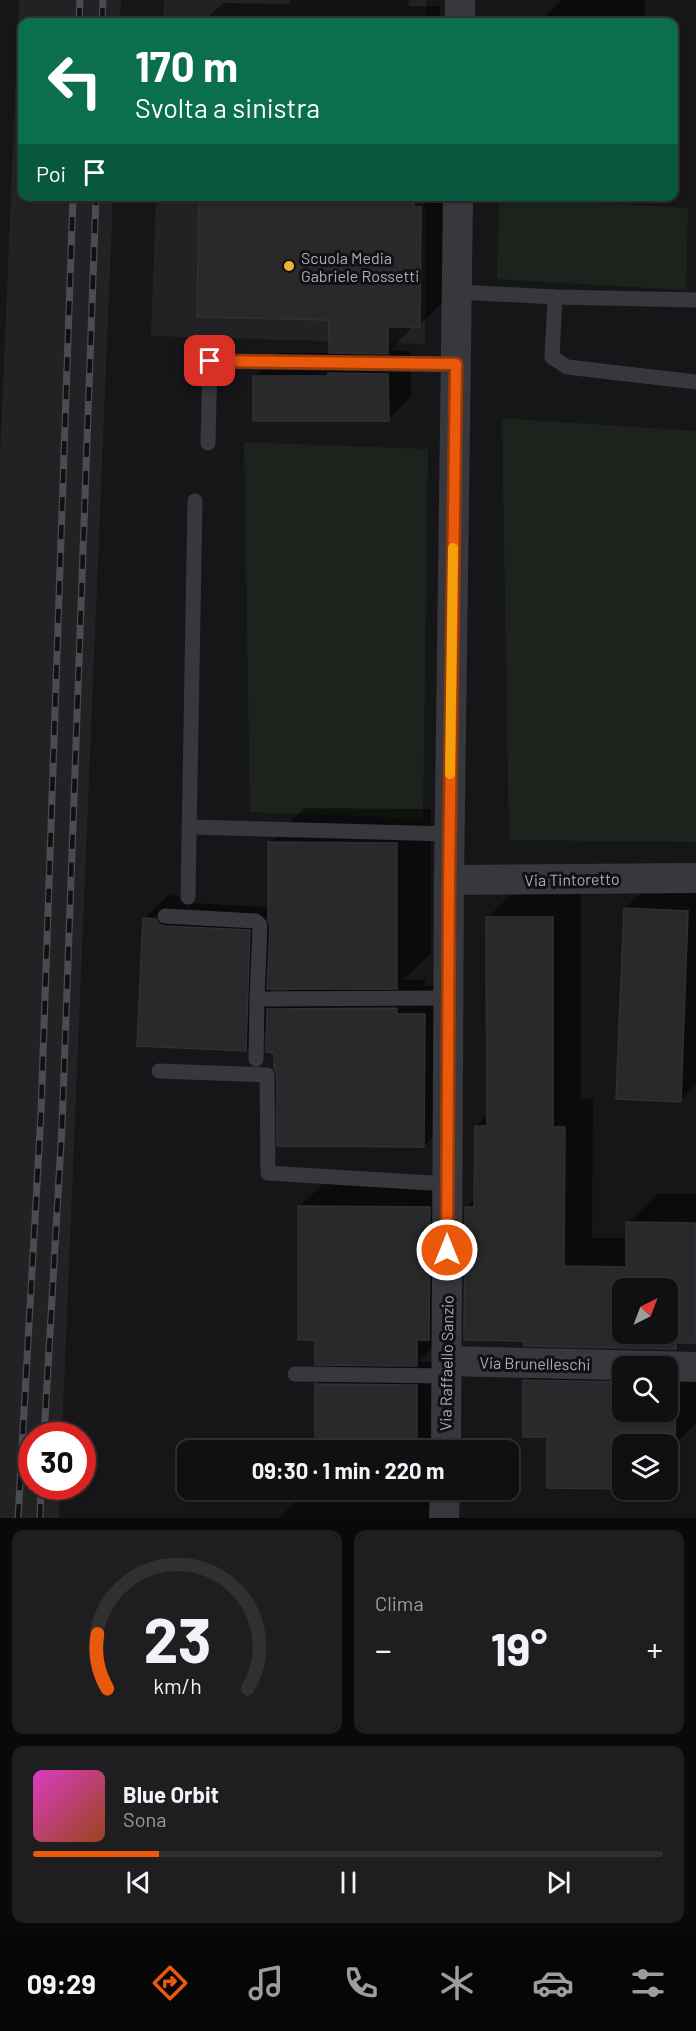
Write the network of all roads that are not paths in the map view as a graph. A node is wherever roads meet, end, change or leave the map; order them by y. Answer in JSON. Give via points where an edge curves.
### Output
{"nodes":[{"id":1,"x":460,"y":0,"type":"edge"},
{"id":2,"x":460,"y":18,"type":"edge"},
{"id":3,"x":458,"y":201,"type":"edge"},
{"id":4,"x":457,"y":292,"type":"junction"},
{"id":5,"x":555,"y":297,"type":"junction"},
{"id":6,"x":696,"y":300,"type":"edge"},
{"id":7,"x":456,"y":364,"type":"junction"},
{"id":8,"x":696,"y":382,"type":"edge"},
{"id":9,"x":208,"y":443,"type":"dead end"},
{"id":10,"x":195,"y":501,"type":"dead end"},
{"id":11,"x":189,"y":827,"type":"junction"},
{"id":12,"x":450,"y":834,"type":"junction"},
{"id":13,"x":696,"y":878,"type":"edge"},
{"id":14,"x":449,"y":880,"type":"junction"},
{"id":15,"x":188,"y":897,"type":"dead end"},
{"id":16,"x":165,"y":916,"type":"dead end"},
{"id":17,"x":448,"y":998,"type":"junction"},
{"id":18,"x":257,"y":999,"type":"junction"},
{"id":19,"x":256,"y":1059,"type":"dead end"},
{"id":20,"x":159,"y":1071,"type":"dead end"},
{"id":21,"x":448,"y":1184,"type":"junction"},
{"id":22,"x":696,"y":1367,"type":"edge"},
{"id":23,"x":447,"y":1368,"type":"junction"},
{"id":24,"x":294,"y":1374,"type":"dead end"},
{"id":25,"x":446,"y":1440,"type":"edge"},
{"id":26,"x":445,"y":1500,"type":"edge"},
{"id":27,"x":444,"y":1518,"type":"edge"}],
"edges":[{"from":1,"to":2,"type":"street"},
{"from":3,"to":4,"type":"street","name":"Via Raffaello Sanzio"},
{"from":4,"to":5,"type":"lane"},
{"from":4,"to":7,"type":"street","name":"Via Raffaello Sanzio"},
{"from":5,"to":6,"type":"lane"},
{"from":5,"to":8,"type":"lane","via":[[552,357],[567,367]]},
{"from":7,"to":9,"type":"lane","via":[[210,361]]},
{"from":7,"to":12,"type":"street","name":"Via Raffaello Sanzio"},
{"from":10,"to":11,"type":"lane"},
{"from":11,"to":12,"type":"lane"},
{"from":11,"to":15,"type":"lane"},
{"from":12,"to":14,"type":"street","name":"Via Raffaello Sanzio"},
{"from":13,"to":14,"type":"street","name":"Via Tintoretto"},
{"from":14,"to":17,"type":"street","name":"Via Raffaello Sanzio"},
{"from":16,"to":18,"type":"lane","via":[[256,921],[260,925]]},
{"from":17,"to":18,"type":"lane"},
{"from":17,"to":21,"type":"street","name":"Via Raffaello Sanzio"},
{"from":18,"to":19,"type":"lane"},
{"from":20,"to":21,"type":"lane","via":[[267,1075],[268,1173]]},
{"from":21,"to":23,"type":"street","name":"Via Raffaello Sanzio"},
{"from":22,"to":23,"type":"street","name":"Via Brunelleschi"},
{"from":23,"to":24,"type":"lane"},
{"from":23,"to":25,"type":"street","name":"Via Raffaello Sanzio"},
{"from":26,"to":27,"type":"street"}]}
